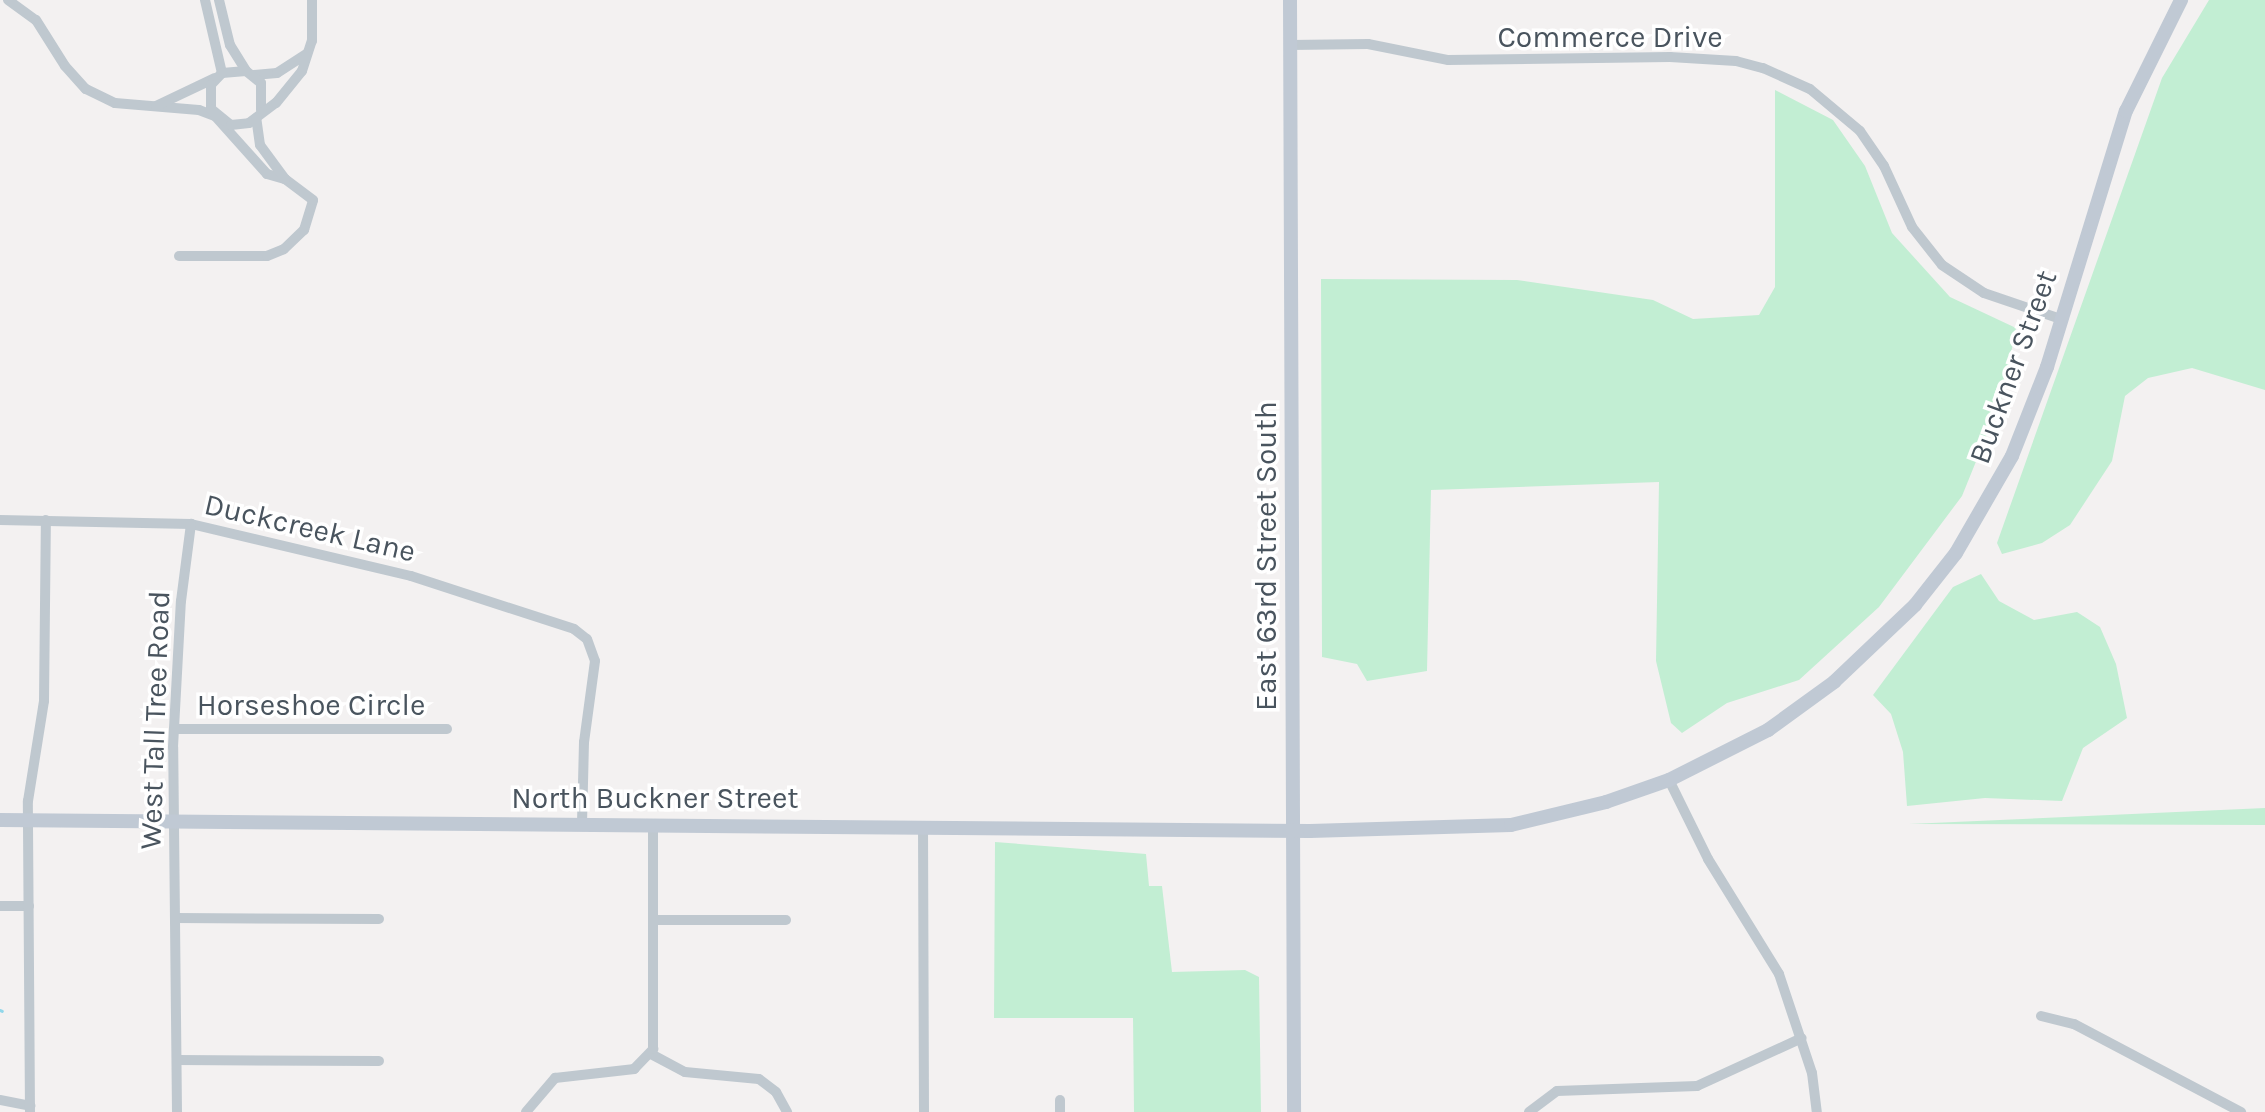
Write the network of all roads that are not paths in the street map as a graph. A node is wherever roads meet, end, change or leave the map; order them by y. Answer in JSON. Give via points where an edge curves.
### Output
{"nodes":[{"id":1,"x":8,"y":0,"type":"edge"},
{"id":2,"x":205,"y":0,"type":"edge"},
{"id":3,"x":219,"y":0,"type":"edge"},
{"id":4,"x":312,"y":0,"type":"edge"},
{"id":5,"x":1290,"y":0,"type":"edge"},
{"id":6,"x":2181,"y":0,"type":"edge"},
{"id":7,"x":1290,"y":45,"type":"junction"},
{"id":8,"x":306,"y":54,"type":"junction"},
{"id":9,"x":250,"y":73,"type":"junction"},
{"id":10,"x":219,"y":76,"type":"junction"},
{"id":11,"x":154,"y":107,"type":"junction"},
{"id":12,"x":259,"y":114,"type":"junction"},
{"id":13,"x":215,"y":116,"type":"junction"},
{"id":14,"x":285,"y":179,"type":"junction"},
{"id":15,"x":179,"y":256,"type":"dead end"},
{"id":16,"x":2061,"y":319,"type":"junction"},
{"id":17,"x":0,"y":520,"type":"edge"},
{"id":18,"x":46,"y":520,"type":"junction"},
{"id":19,"x":191,"y":524,"type":"junction"},
{"id":20,"x":174,"y":729,"type":"junction"},
{"id":21,"x":447,"y":729,"type":"dead end"},
{"id":22,"x":1669,"y":780,"type":"junction"},
{"id":23,"x":0,"y":820,"type":"edge"},
{"id":24,"x":28,"y":820,"type":"junction"},
{"id":25,"x":175,"y":821,"type":"junction"},
{"id":26,"x":582,"y":823,"type":"junction"},
{"id":27,"x":653,"y":824,"type":"junction"},
{"id":28,"x":923,"y":826,"type":"junction"},
{"id":29,"x":1294,"y":831,"type":"junction"},
{"id":30,"x":1310,"y":831,"type":"joint"},
{"id":31,"x":0,"y":906,"type":"edge"},
{"id":32,"x":29,"y":906,"type":"junction"},
{"id":33,"x":175,"y":918,"type":"junction"},
{"id":34,"x":379,"y":919,"type":"dead end"},
{"id":35,"x":654,"y":920,"type":"junction"},
{"id":36,"x":786,"y":920,"type":"dead end"},
{"id":37,"x":2041,"y":1016,"type":"dead end"},
{"id":38,"x":1802,"y":1038,"type":"junction"},
{"id":39,"x":651,"y":1054,"type":"junction"},
{"id":40,"x":177,"y":1060,"type":"junction"},
{"id":41,"x":379,"y":1061,"type":"dead end"},
{"id":42,"x":0,"y":1100,"type":"edge"},
{"id":43,"x":30,"y":1109,"type":"edge"},
{"id":44,"x":1531,"y":1109,"type":"edge"},
{"id":45,"x":177,"y":1112,"type":"edge"},
{"id":46,"x":526,"y":1112,"type":"edge"},
{"id":47,"x":787,"y":1112,"type":"edge"},
{"id":48,"x":924,"y":1112,"type":"edge"},
{"id":49,"x":1294,"y":1112,"type":"edge"},
{"id":50,"x":1817,"y":1112,"type":"edge"},
{"id":51,"x":2241,"y":1112,"type":"edge"}],
"edges":[{"from":1,"to":11,"type":"street","via":[[36,20],[86,89],[115,103]]},
{"from":2,"to":10,"type":"street"},
{"from":3,"to":9,"type":"street","via":[[230,45]]},
{"from":4,"to":8,"type":"street","via":[[312,41]]},
{"from":5,"to":7,"type":"main road","name":"East 63rd Street South"},
{"from":6,"to":16,"type":"main road","name":"Buckner Street","via":[[2126,111]]},
{"from":7,"to":16,"type":"street","name":"Commerce Drive","via":[[1368,44],[1448,60],[1670,57],[1763,68],[1810,89],[1860,131],[1884,166],[1912,227],[1942,265],[1984,293]]},
{"from":7,"to":29,"type":"main road","name":"East 63rd Street South"},
{"from":8,"to":9,"type":"street","via":[[277,73]]},
{"from":8,"to":12,"type":"street","via":[[292,85]]},
{"from":9,"to":10,"type":"street"},
{"from":9,"to":12,"type":"street","via":[[264,92]]},
{"from":10,"to":11,"type":"street"},
{"from":10,"to":13,"type":"street","via":[[209,93]]},
{"from":11,"to":13,"type":"street"},
{"from":12,"to":13,"type":"street","via":[[240,125]]},
{"from":12,"to":14,"type":"street","via":[[260,145]]},
{"from":13,"to":14,"type":"street","via":[[267,174]]},
{"from":14,"to":15,"type":"street","via":[[313,200],[313,208],[304,230],[284,249],[267,256]]},
{"from":16,"to":22,"type":"main road","name":"Buckner Street","via":[[2007,467],[1956,553],[1915,605],[1862,658],[1790,714]]},
{"from":17,"to":18,"type":"street","name":"Duckcreek Lane"},
{"from":18,"to":19,"type":"street","name":"Duckcreek Lane"},
{"from":18,"to":24,"type":"street","via":[[44,701],[29,774]]},
{"from":19,"to":20,"type":"street","name":"West Tall Tree Road"},
{"from":19,"to":26,"type":"street","name":"Duckcreek Lane","via":[[328,554],[535,614],[581,633],[592,649]]},
{"from":20,"to":21,"type":"street","name":"Horseshoe Circle"},
{"from":20,"to":25,"type":"street","name":"West Tall Tree Road"},
{"from":22,"to":30,"type":"main road","name":"Buckner Street","via":[[1511,825]]},
{"from":22,"to":38,"type":"street","via":[[1708,859],[1779,974]]},
{"from":23,"to":24,"type":"main road","name":"North Buckner Street"},
{"from":24,"to":25,"type":"main road","name":"North Buckner Street"},
{"from":24,"to":32,"type":"street"},
{"from":25,"to":26,"type":"main road","name":"North Buckner Street"},
{"from":25,"to":33,"type":"street","name":"West Tall Tree Road"},
{"from":26,"to":27,"type":"main road","name":"North Buckner Street"},
{"from":27,"to":28,"type":"main road","name":"North Buckner Street"},
{"from":27,"to":35,"type":"street"},
{"from":28,"to":29,"type":"main road","name":"North Buckner Street"},
{"from":28,"to":48,"type":"street"},
{"from":29,"to":30,"type":"main road","name":"North Buckner Street"},
{"from":29,"to":49,"type":"main road","name":"East 63rd Street South"},
{"from":31,"to":32,"type":"street"},
{"from":32,"to":43,"type":"street"},
{"from":33,"to":34,"type":"street"},
{"from":33,"to":40,"type":"street","name":"West Tall Tree Road"},
{"from":35,"to":36,"type":"street"},
{"from":35,"to":39,"type":"street"},
{"from":37,"to":51,"type":"street","via":[[2074,1024]]},
{"from":38,"to":44,"type":"street","via":[[1697,1086],[1557,1091]]},
{"from":38,"to":50,"type":"street"},
{"from":39,"to":46,"type":"street","via":[[624,1072],[555,1078]]},
{"from":39,"to":47,"type":"street","via":[[685,1072],[759,1079],[776,1092]]},
{"from":40,"to":41,"type":"street"},
{"from":40,"to":45,"type":"street","name":"West Tall Tree Road"},
{"from":42,"to":43,"type":"street"}]}
